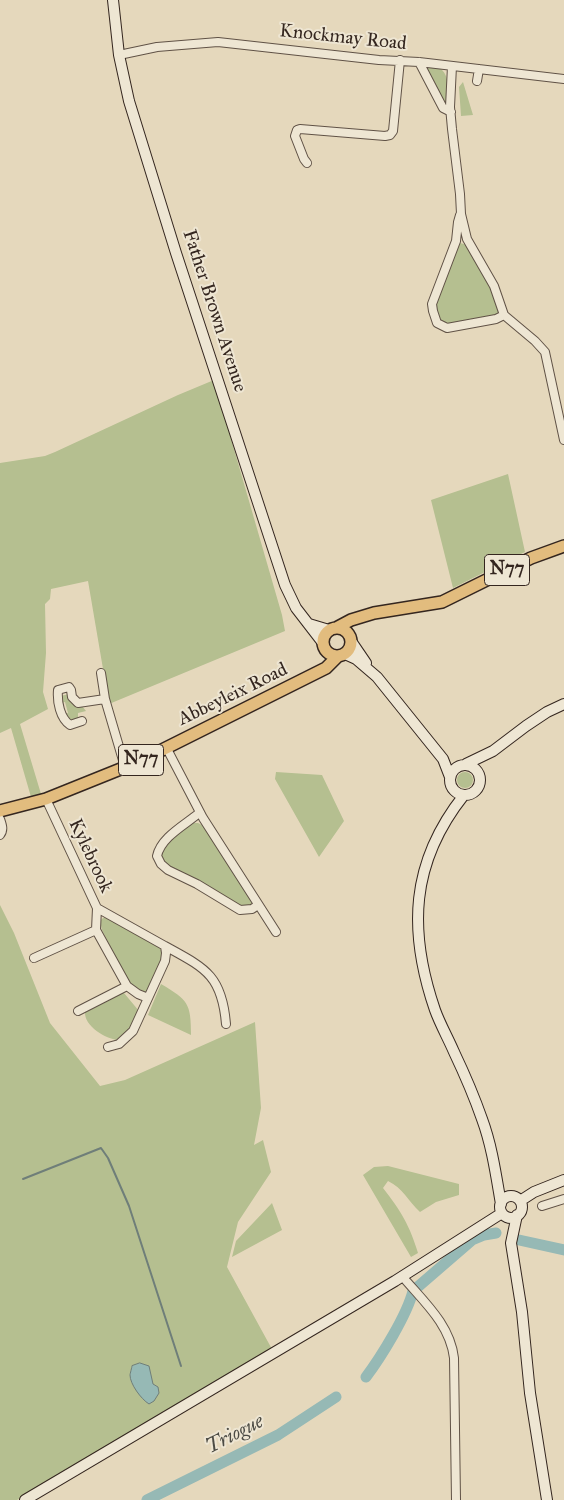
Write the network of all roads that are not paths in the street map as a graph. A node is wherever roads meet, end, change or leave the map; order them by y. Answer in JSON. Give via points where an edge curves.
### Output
{"nodes":[{"id":1,"x":113,"y":0,"type":"edge"},
{"id":2,"x":119,"y":55,"type":"junction"},
{"id":3,"x":400,"y":60,"type":"junction"},
{"id":4,"x":419,"y":62,"type":"junction"},
{"id":5,"x":452,"y":66,"type":"junction"},
{"id":6,"x":479,"y":69,"type":"junction"},
{"id":7,"x":564,"y":78,"type":"edge"},
{"id":8,"x":476,"y":81,"type":"dead end"},
{"id":9,"x":451,"y":112,"type":"junction"},
{"id":10,"x":307,"y":163,"type":"dead end"},
{"id":11,"x":461,"y":214,"type":"junction"},
{"id":12,"x":467,"y":238,"type":"junction"},
{"id":13,"x":456,"y":241,"type":"junction"},
{"id":14,"x":504,"y":315,"type":"junction"},
{"id":15,"x":564,"y":440,"type":"edge"},
{"id":16,"x":564,"y":546,"type":"edge"},
{"id":17,"x":364,"y":616,"type":"junction"},
{"id":18,"x":309,"y":624,"type":"junction"},
{"id":19,"x":332,"y":629,"type":"junction"},
{"id":20,"x":351,"y":639,"type":"junction"},
{"id":21,"x":324,"y":646,"type":"junction"},
{"id":22,"x":342,"y":655,"type":"junction"},
{"id":23,"x":369,"y":668,"type":"junction"},
{"id":24,"x":102,"y":674,"type":"dead end"},
{"id":25,"x":314,"y":674,"type":"junction"},
{"id":26,"x":105,"y":700,"type":"junction"},
{"id":27,"x":564,"y":704,"type":"edge"},
{"id":28,"x":82,"y":721,"type":"dead end"},
{"id":29,"x":166,"y":747,"type":"junction"},
{"id":30,"x":493,"y":751,"type":"junction"},
{"id":31,"x":443,"y":758,"type":"junction"},
{"id":32,"x":462,"y":765,"type":"junction"},
{"id":33,"x":124,"y":767,"type":"junction"},
{"id":34,"x":478,"y":772,"type":"junction"},
{"id":35,"x":450,"y":777,"type":"junction"},
{"id":36,"x":452,"y":787,"type":"junction"},
{"id":37,"x":464,"y":795,"type":"junction"},
{"id":38,"x":46,"y":799,"type":"junction"},
{"id":39,"x":0,"y":812,"type":"edge"},
{"id":40,"x":450,"y":812,"type":"junction"},
{"id":41,"x":200,"y":813,"type":"junction"},
{"id":42,"x":0,"y":819,"type":"edge"},
{"id":43,"x":0,"y":835,"type":"edge"},
{"id":44,"x":258,"y":905,"type":"junction"},
{"id":45,"x":97,"y":908,"type":"junction"},
{"id":46,"x":96,"y":930,"type":"junction"},
{"id":47,"x":276,"y":932,"type":"dead end"},
{"id":48,"x":165,"y":946,"type":"junction"},
{"id":49,"x":34,"y":958,"type":"dead end"},
{"id":50,"x":127,"y":986,"type":"junction"},
{"id":51,"x":148,"y":998,"type":"junction"},
{"id":52,"x":78,"y":1011,"type":"dead end"},
{"id":53,"x":226,"y":1024,"type":"dead end"},
{"id":54,"x":108,"y":1047,"type":"dead end"},
{"id":55,"x":497,"y":1174,"type":"junction"},
{"id":56,"x":564,"y":1180,"type":"edge"},
{"id":57,"x":509,"y":1197,"type":"junction"},
{"id":58,"x":564,"y":1198,"type":"edge"},
{"id":59,"x":520,"y":1201,"type":"junction"},
{"id":60,"x":542,"y":1206,"type":"dead end"},
{"id":61,"x":503,"y":1211,"type":"junction"},
{"id":62,"x":518,"y":1215,"type":"junction"},
{"id":63,"x":511,"y":1238,"type":"junction"},
{"id":64,"x":402,"y":1276,"type":"junction"},
{"id":65,"x":25,"y":1500,"type":"edge"},
{"id":66,"x":456,"y":1500,"type":"edge"},
{"id":67,"x":547,"y":1500,"type":"edge"}],
"edges":[{"from":1,"to":2,"type":"main road","name":"Father Brown Avenue"},
{"from":2,"to":3,"type":"street","name":"Knockmay Road","via":[[157,47],[218,42]]},
{"from":2,"to":18,"type":"main road","name":"Father Brown Avenue","via":[[129,101],[164,214],[285,585],[296,608]]},
{"from":3,"to":4,"type":"street","name":"Knockmay Road"},
{"from":3,"to":10,"type":"street","via":[[390,135],[300,128],[295,136]]},
{"from":4,"to":5,"type":"street","name":"Knockmay Road"},
{"from":4,"to":9,"type":"street","via":[[443,108]]},
{"from":5,"to":6,"type":"street","name":"Knockmay Road"},
{"from":5,"to":9,"type":"street"},
{"from":6,"to":7,"type":"street","name":"Knockmay Road"},
{"from":6,"to":8,"type":"street"},
{"from":9,"to":11,"type":"street"},
{"from":11,"to":12,"type":"street"},
{"from":11,"to":13,"type":"street"},
{"from":12,"to":13,"type":"street"},
{"from":12,"to":14,"type":"street","via":[[494,286]]},
{"from":13,"to":14,"type":"street","via":[[432,304],[437,323],[453,328]]},
{"from":14,"to":15,"type":"street","via":[[544,352]]},
{"from":16,"to":17,"type":"main road","number":"N77","via":[[531,558],[442,602]]},
{"from":17,"to":19,"type":"main road","number":"N77"},
{"from":17,"to":20,"type":"main road","number":"N77","via":[[355,625]]},
{"from":18,"to":19,"type":"main road"},
{"from":18,"to":21,"type":"main road","name":"Father Brown Avenue"},
{"from":19,"to":20,"type":"main road","via":[[346,631]]},
{"from":19,"to":21,"type":"main road","via":[[324,636]]},
{"from":20,"to":22,"type":"main road","number":"N77","via":[[350,648]]},
{"from":20,"to":23,"type":"main road"},
{"from":21,"to":22,"type":"main road","via":[[331,655]]},
{"from":21,"to":25,"type":"main road","name":"Abbeyleix Road","via":[[321,663]]},
{"from":22,"to":23,"type":"main road"},
{"from":22,"to":25,"type":"main road","name":"Abbeyleix Road","number":"N77"},
{"from":23,"to":31,"type":"main road"},
{"from":24,"to":26,"type":"street"},
{"from":25,"to":29,"type":"main road","name":"Abbeyleix Road","number":"N77"},
{"from":26,"to":28,"type":"street","via":[[78,703],[68,687],[58,690],[66,723]]},
{"from":26,"to":33,"type":"street"},
{"from":27,"to":30,"type":"main road","via":[[547,712]]},
{"from":29,"to":33,"type":"main road","name":"Abbeyleix Road","number":"N77"},
{"from":29,"to":41,"type":"street"},
{"from":30,"to":32,"type":"main road"},
{"from":30,"to":34,"type":"main road"},
{"from":31,"to":32,"type":"main road"},
{"from":31,"to":35,"type":"main road"},
{"from":32,"to":34,"type":"main road","via":[[473,766]]},
{"from":32,"to":35,"type":"main road","via":[[453,770]]},
{"from":33,"to":38,"type":"main road","name":"Abbeyleix Road","number":"N77"},
{"from":34,"to":37,"type":"main road","via":[[477,789]]},
{"from":35,"to":36,"type":"main road"},
{"from":36,"to":37,"type":"main road"},
{"from":36,"to":40,"type":"main road"},
{"from":37,"to":40,"type":"main road"},
{"from":38,"to":39,"type":"main road","name":"Abbeyleix Road","number":"N77"},
{"from":38,"to":45,"type":"street","name":"Kylebrook"},
{"from":40,"to":55,"type":"main road","via":[[430,852],[422,879],[417,923],[422,968],[436,1011],[482,1119]]},
{"from":41,"to":44,"type":"street"},
{"from":41,"to":44,"type":"street","via":[[158,848],[161,864],[240,910]]},
{"from":42,"to":43,"type":"street"},
{"from":44,"to":47,"type":"street"},
{"from":45,"to":46,"type":"street"},
{"from":45,"to":48,"type":"street","name":"Kylebrook"},
{"from":46,"to":49,"type":"street"},
{"from":46,"to":50,"type":"street"},
{"from":48,"to":51,"type":"street","via":[[164,960]]},
{"from":48,"to":53,"type":"street","name":"Kylebrook","via":[[210,975],[220,991]]},
{"from":50,"to":51,"type":"street"},
{"from":50,"to":52,"type":"street"},
{"from":51,"to":54,"type":"street","via":[[133,1031],[119,1044]]},
{"from":55,"to":57,"type":"main road"},
{"from":55,"to":61,"type":"main road"},
{"from":56,"to":59,"type":"main road"},
{"from":57,"to":59,"type":"main road"},
{"from":57,"to":61,"type":"main road","via":[[504,1199]]},
{"from":58,"to":60,"type":"street"},
{"from":59,"to":62,"type":"main road"},
{"from":61,"to":62,"type":"main road","via":[[513,1218]]},
{"from":61,"to":63,"type":"main road"},
{"from":61,"to":64,"type":"main road"},
{"from":62,"to":63,"type":"main road"},
{"from":63,"to":67,"type":"main road"},
{"from":64,"to":65,"type":"main road"},
{"from":64,"to":66,"type":"street","via":[[449,1334],[452,1345]]}]}
